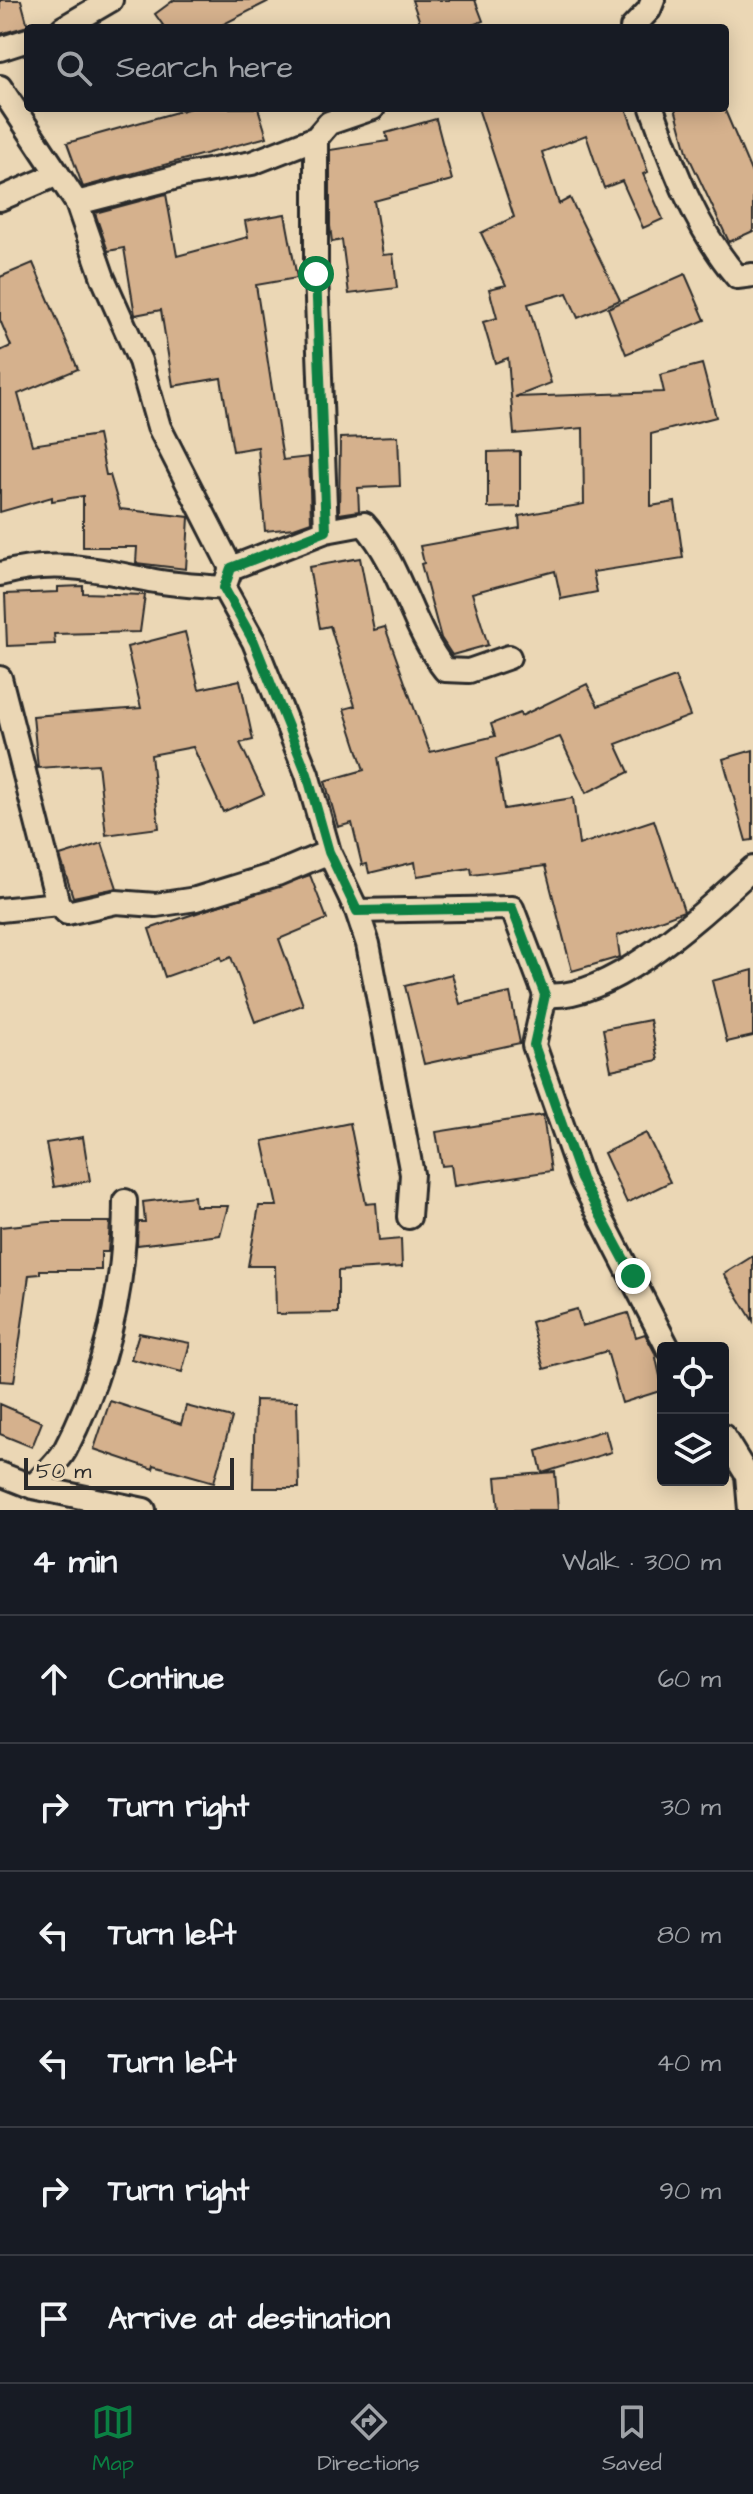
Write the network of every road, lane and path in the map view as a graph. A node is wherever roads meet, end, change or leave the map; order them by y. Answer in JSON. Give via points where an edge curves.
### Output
{"nodes":[{"id":1,"x":111,"y":0,"type":"edge"},
{"id":2,"x":653,"y":0,"type":"edge"},
{"id":3,"x":70,"y":24,"type":"edge"},
{"id":4,"x":636,"y":24,"type":"edge"},
{"id":5,"x":24,"y":41,"type":"edge"},
{"id":6,"x":0,"y":49,"type":"edge"},
{"id":7,"x":0,"y":87,"type":"edge"},
{"id":8,"x":361,"y":112,"type":"edge"},
{"id":9,"x":653,"y":112,"type":"edge"},
{"id":10,"x":316,"y":138,"type":"junction"},
{"id":11,"x":58,"y":174,"type":"junction"},
{"id":12,"x":0,"y":199,"type":"edge"},
{"id":13,"x":77,"y":203,"type":"junction"},
{"id":14,"x":753,"y":275,"type":"edge"},
{"id":15,"x":326,"y":531,"type":"junction"},
{"id":16,"x":0,"y":574,"type":"edge"},
{"id":17,"x":228,"y":578,"type":"junction"},
{"id":18,"x":509,"y":657,"type":"dead end"},
{"id":19,"x":0,"y":678,"type":"edge"},
{"id":20,"x":329,"y":852,"type":"junction"},
{"id":21,"x":753,"y":868,"type":"edge"},
{"id":22,"x":58,"y":904,"type":"junction"},
{"id":23,"x":0,"y":910,"type":"edge"},
{"id":24,"x":357,"y":911,"type":"junction"},
{"id":25,"x":545,"y":995,"type":"junction"},
{"id":26,"x":125,"y":1201,"type":"dead end"},
{"id":27,"x":409,"y":1217,"type":"dead end"},
{"id":28,"x":665,"y":1342,"type":"edge"},
{"id":29,"x":729,"y":1444,"type":"edge"},
{"id":30,"x":750,"y":1473,"type":"edge"},
{"id":31,"x":0,"y":1474,"type":"edge"},
{"id":32,"x":33,"y":1487,"type":"junction"},
{"id":33,"x":144,"y":1510,"type":"edge"},
{"id":34,"x":750,"y":1510,"type":"edge"}],
"edges":[{"from":1,"to":3,"type":"street"},
{"from":2,"to":4,"type":"street"},
{"from":5,"to":6,"type":"street"},
{"from":7,"to":11,"type":"street"},
{"from":8,"to":10,"type":"street","via":[[329,123]]},
{"from":9,"to":14,"type":"street","via":[[713,249],[737,277]]},
{"from":10,"to":13,"type":"street","via":[[252,163]]},
{"from":10,"to":15,"type":"street"},
{"from":11,"to":12,"type":"street"},
{"from":11,"to":13,"type":"street"},
{"from":13,"to":17,"type":"street","via":[[140,361],[159,427]]},
{"from":15,"to":17,"type":"street"},
{"from":15,"to":18,"type":"street","via":[[364,524],[382,544],[425,646],[445,670],[469,671]]},
{"from":16,"to":17,"type":"street","via":[[27,566],[104,568],[155,581]]},
{"from":17,"to":20,"type":"street","via":[[307,774]]},
{"from":19,"to":22,"type":"street"},
{"from":20,"to":22,"type":"street","via":[[196,899],[156,905],[116,902],[67,913]]},
{"from":20,"to":24,"type":"street"},
{"from":21,"to":25,"type":"street","via":[[692,922],[628,968],[566,998]]},
{"from":22,"to":23,"type":"street"},
{"from":24,"to":25,"type":"street","via":[[512,908]]},
{"from":24,"to":27,"type":"street","via":[[368,944],[412,1174]]},
{"from":25,"to":28,"type":"street","via":[[534,1045],[581,1179]]},
{"from":26,"to":32,"type":"street","via":[[116,1317],[64,1452]]},
{"from":29,"to":30,"type":"street"},
{"from":30,"to":34,"type":"street"},
{"from":31,"to":32,"type":"street"},
{"from":32,"to":33,"type":"street"}]}
